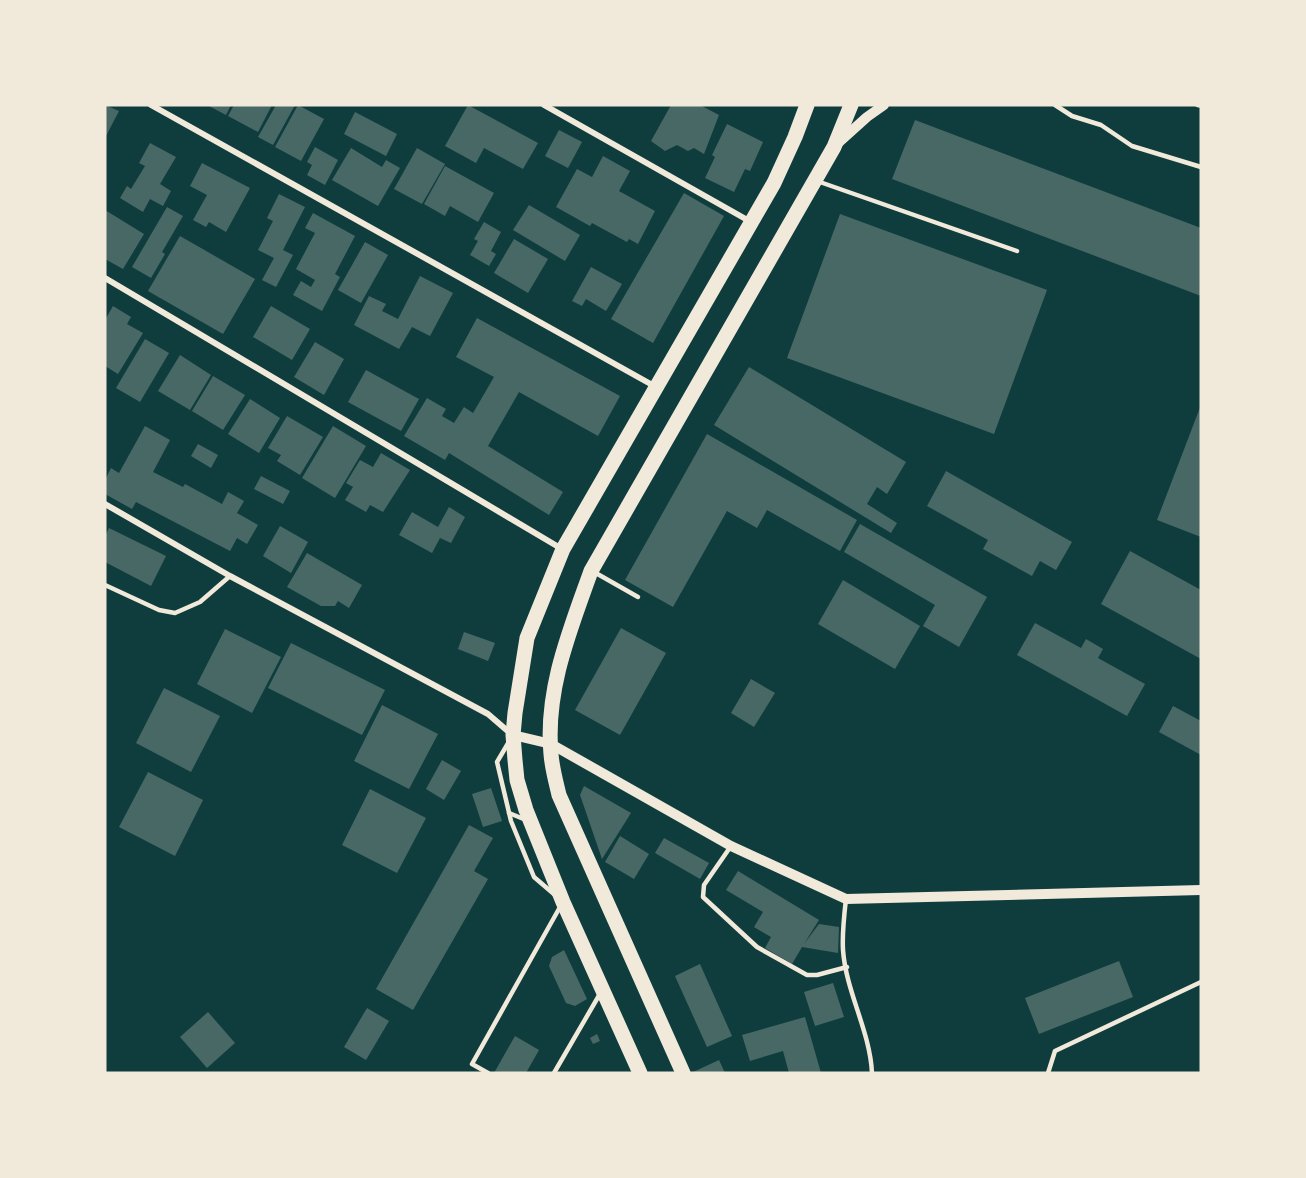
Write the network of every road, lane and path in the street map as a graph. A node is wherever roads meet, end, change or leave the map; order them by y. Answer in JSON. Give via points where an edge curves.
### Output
{"nodes":[{"id":1,"x":152,"y":105,"type":"edge"},
{"id":2,"x":544,"y":105,"type":"edge"},
{"id":3,"x":807,"y":105,"type":"edge"},
{"id":4,"x":851,"y":105,"type":"edge"},
{"id":5,"x":884,"y":105,"type":"edge"},
{"id":6,"x":1055,"y":105,"type":"edge"},
{"id":7,"x":834,"y":147,"type":"junction"},
{"id":8,"x":1201,"y":167,"type":"edge"},
{"id":9,"x":814,"y":180,"type":"junction"},
{"id":10,"x":751,"y":222,"type":"junction"},
{"id":11,"x":1017,"y":251,"type":"dead end"},
{"id":12,"x":105,"y":278,"type":"edge"},
{"id":13,"x":656,"y":387,"type":"junction"},
{"id":14,"x":105,"y":504,"type":"edge"},
{"id":15,"x":563,"y":549,"type":"junction"},
{"id":16,"x":591,"y":571,"type":"junction"},
{"id":17,"x":230,"y":576,"type":"junction"},
{"id":18,"x":105,"y":585,"type":"edge"},
{"id":19,"x":638,"y":597,"type":"dead end"},
{"id":20,"x":513,"y":735,"type":"junction"},
{"id":21,"x":550,"y":744,"type":"junction"},
{"id":22,"x":509,"y":813,"type":"junction"},
{"id":23,"x":531,"y":823,"type":"junction"},
{"id":24,"x":731,"y":846,"type":"junction"},
{"id":25,"x":1201,"y":890,"type":"edge"},
{"id":26,"x":846,"y":899,"type":"junction"},
{"id":27,"x":563,"y":902,"type":"junction"},
{"id":28,"x":847,"y":967,"type":"junction"},
{"id":29,"x":1201,"y":982,"type":"edge"},
{"id":30,"x":602,"y":990,"type":"junction"},
{"id":31,"x":488,"y":1073,"type":"edge"},
{"id":32,"x":554,"y":1073,"type":"edge"},
{"id":33,"x":640,"y":1073,"type":"edge"},
{"id":34,"x":683,"y":1073,"type":"edge"},
{"id":35,"x":872,"y":1073,"type":"edge"},
{"id":36,"x":1048,"y":1073,"type":"edge"}],
"edges":[{"from":1,"to":13,"type":"street"},
{"from":2,"to":10,"type":"street"},
{"from":3,"to":10,"type":"main road","via":[[774,183]]},
{"from":4,"to":7,"type":"main road"},
{"from":5,"to":7,"type":"street"},
{"from":6,"to":8,"type":"lane","via":[[1072,116],[1101,125],[1132,146]]},
{"from":7,"to":9,"type":"main road"},
{"from":9,"to":11,"type":"lane"},
{"from":9,"to":16,"type":"main road"},
{"from":10,"to":13,"type":"main road"},
{"from":12,"to":15,"type":"street"},
{"from":13,"to":15,"type":"main road"},
{"from":14,"to":17,"type":"street"},
{"from":15,"to":20,"type":"main road","via":[[527,638]]},
{"from":16,"to":19,"type":"lane"},
{"from":16,"to":21,"type":"main road","via":[[554,688]]},
{"from":17,"to":18,"type":"lane","via":[[200,602],[175,613],[159,610]]},
{"from":17,"to":20,"type":"street","via":[[488,714]]},
{"from":20,"to":21,"type":"street"},
{"from":20,"to":22,"type":"lane","via":[[497,762]]},
{"from":20,"to":23,"type":"main road","via":[[517,780]]},
{"from":21,"to":24,"type":"street"},
{"from":21,"to":34,"type":"main road","via":[[559,795]]},
{"from":22,"to":23,"type":"lane"},
{"from":22,"to":27,"type":"lane","via":[[534,877]]},
{"from":23,"to":27,"type":"main road"},
{"from":24,"to":26,"type":"street"},
{"from":24,"to":28,"type":"lane","via":[[704,885],[703,897],[757,946],[807,975]]},
{"from":25,"to":26,"type":"street"},
{"from":26,"to":28,"type":"lane","via":[[843,952]]},
{"from":27,"to":30,"type":"main road"},
{"from":27,"to":31,"type":"lane","via":[[472,1064]]},
{"from":28,"to":35,"type":"lane","via":[[871,1052]]},
{"from":29,"to":36,"type":"lane","via":[[1055,1051]]},
{"from":30,"to":32,"type":"lane"},
{"from":30,"to":33,"type":"main road"}]}
